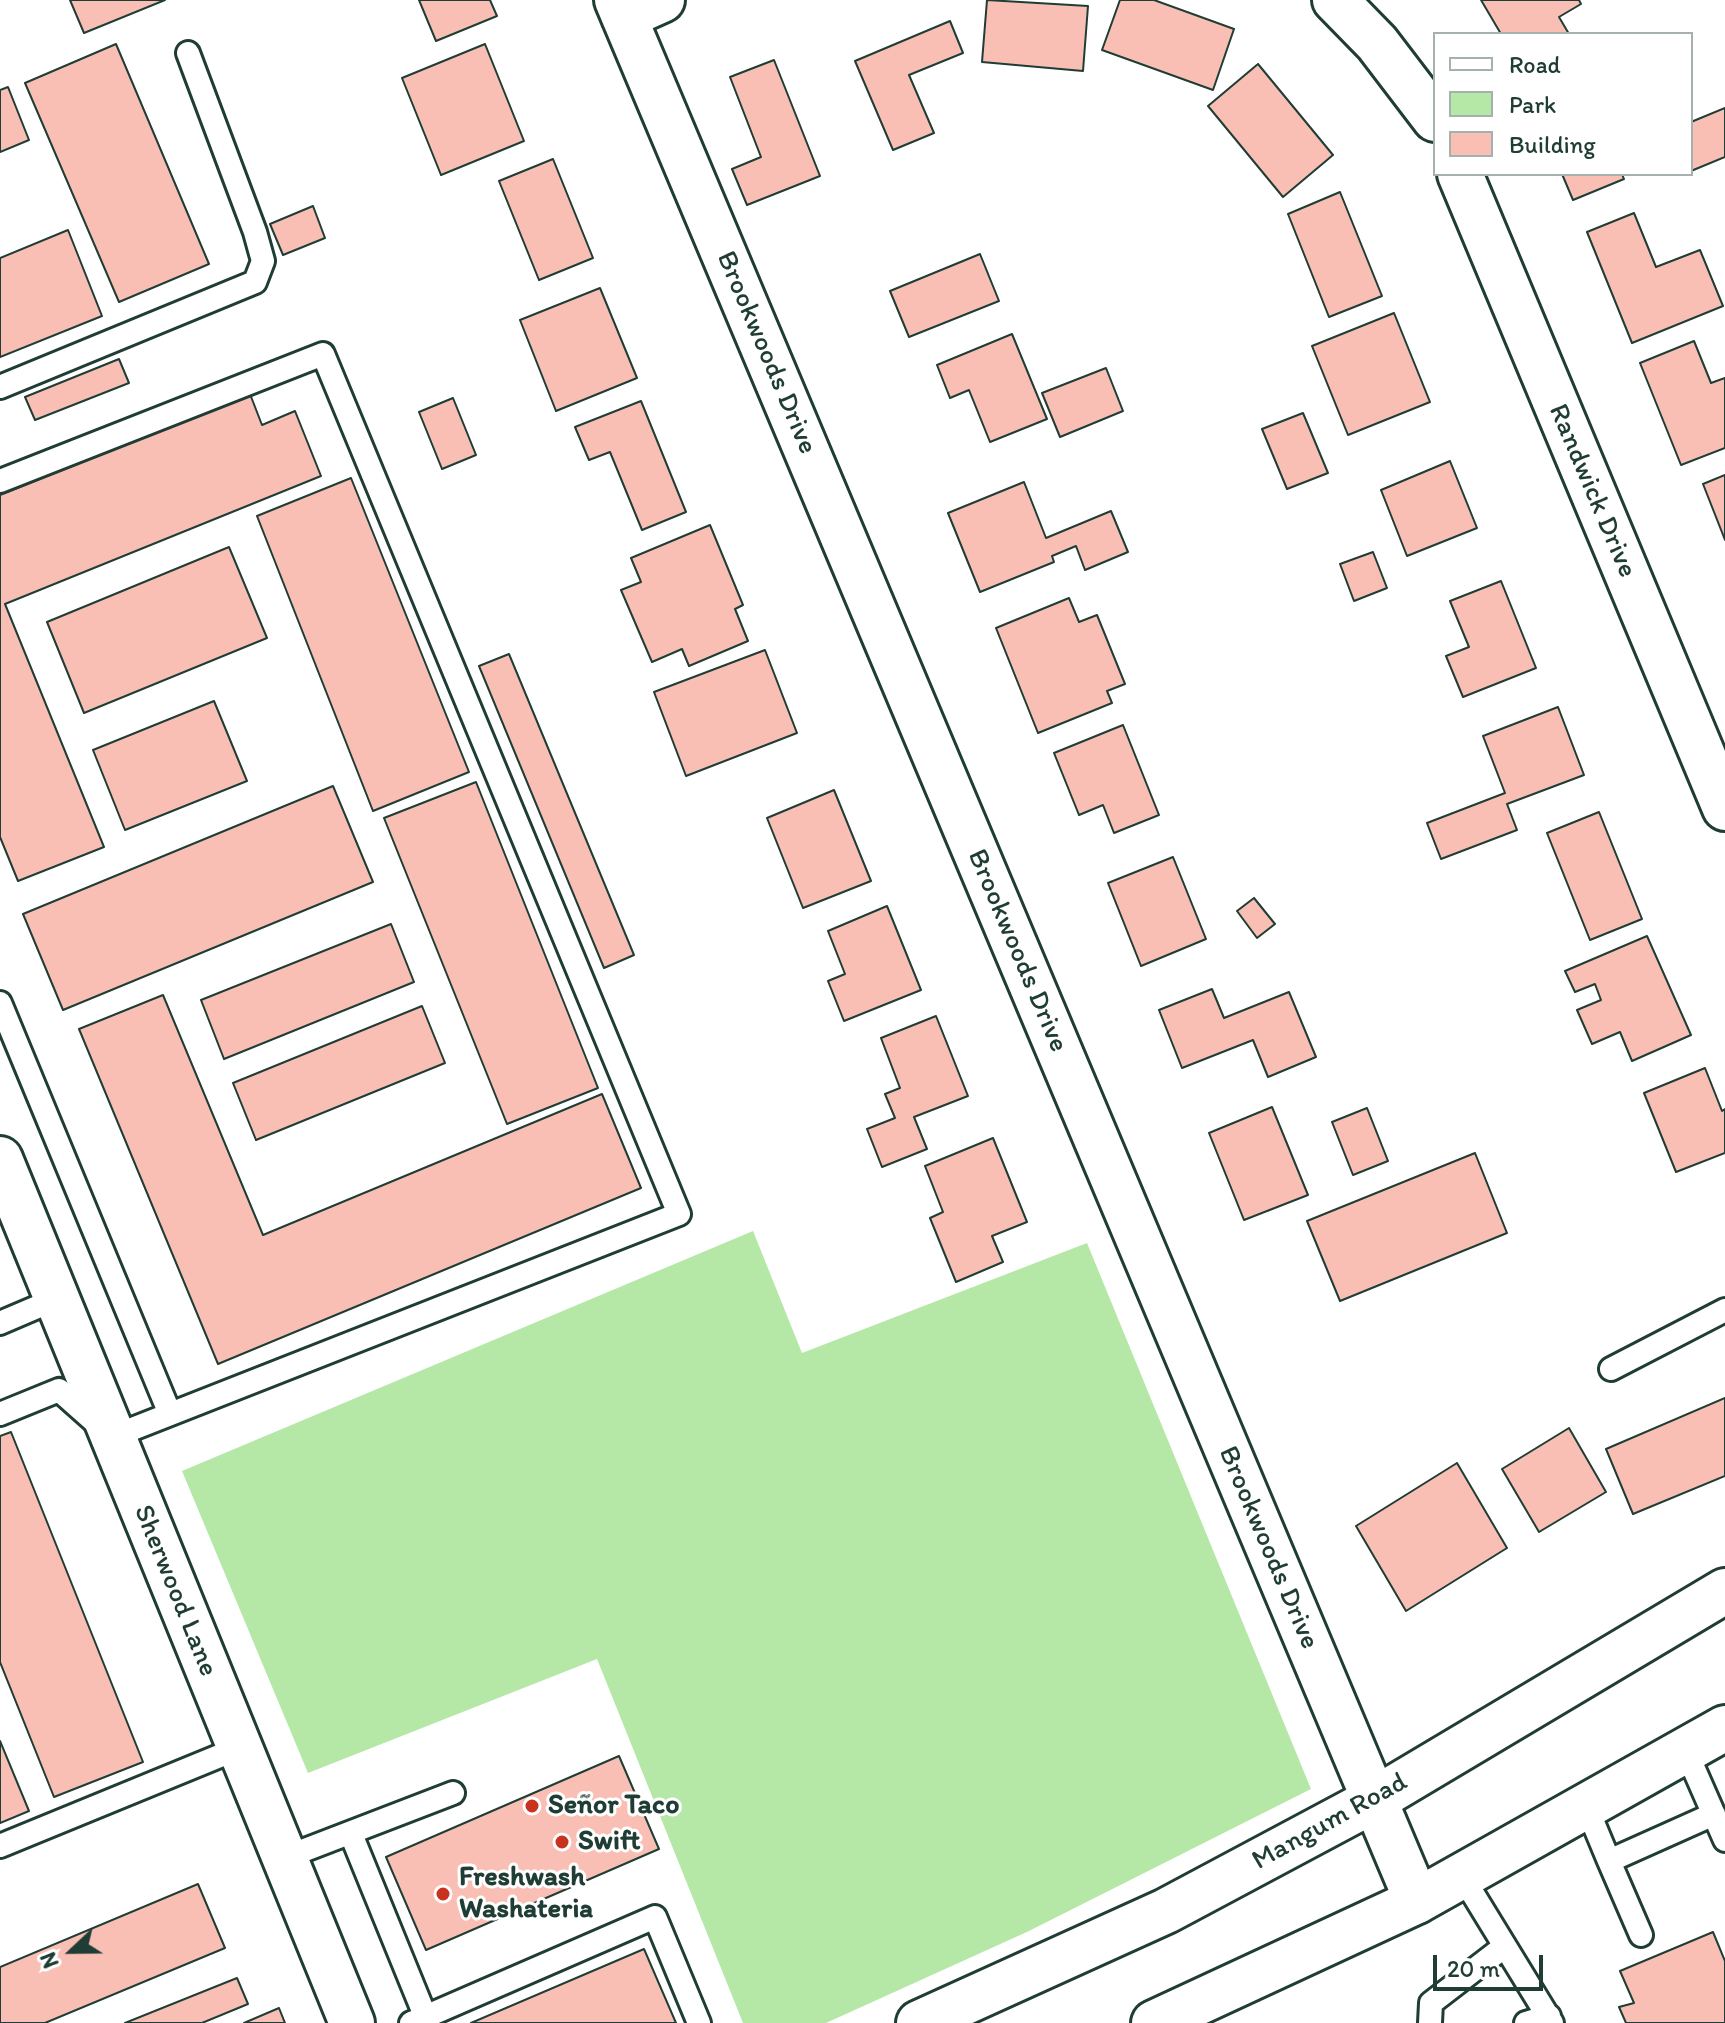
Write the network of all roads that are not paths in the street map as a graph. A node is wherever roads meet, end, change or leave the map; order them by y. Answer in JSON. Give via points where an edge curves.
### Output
{"nodes":[{"id":1,"x":1335,"y":0,"type":"edge"},
{"id":2,"x":634,"y":6,"type":"edge"},
{"id":3,"x":188,"y":53,"type":"dead end"},
{"id":4,"x":1433,"y":116,"type":"edge"},
{"id":5,"x":1461,"y":176,"type":"edge"},
{"id":6,"x":0,"y":387,"type":"edge"},
{"id":7,"x":0,"y":481,"type":"edge"},
{"id":8,"x":1725,"y":808,"type":"edge"},
{"id":9,"x":0,"y":1003,"type":"edge"},
{"id":10,"x":5,"y":1031,"type":"edge"},
{"id":11,"x":0,"y":1159,"type":"edge"},
{"id":12,"x":56,"y":1299,"type":"junction"},
{"id":13,"x":1725,"y":1310,"type":"edge"},
{"id":14,"x":0,"y":1323,"type":"edge"},
{"id":15,"x":1611,"y":1369,"type":"dead end"},
{"id":16,"x":0,"y":1414,"type":"edge"},
{"id":17,"x":170,"y":1414,"type":"junction"},
{"id":18,"x":112,"y":1437,"type":"junction"},
{"id":19,"x":1725,"y":1591,"type":"edge"},
{"id":20,"x":1725,"y":1728,"type":"edge"},
{"id":21,"x":239,"y":1748,"type":"junction"},
{"id":22,"x":1686,"y":1751,"type":"junction"},
{"id":23,"x":453,"y":1793,"type":"dead end"},
{"id":24,"x":1374,"y":1800,"type":"junction"},
{"id":25,"x":1587,"y":1808,"type":"junction"},
{"id":26,"x":1714,"y":1814,"type":"junction"},
{"id":27,"x":351,"y":1834,"type":"junction"},
{"id":28,"x":1725,"y":1840,"type":"edge"},
{"id":29,"x":0,"y":1846,"type":"edge"},
{"id":30,"x":284,"y":1858,"type":"junction"},
{"id":31,"x":1609,"y":1861,"type":"junction"},
{"id":32,"x":1462,"y":1876,"type":"junction"},
{"id":33,"x":1417,"y":1901,"type":"junction"},
{"id":34,"x":1641,"y":1935,"type":"dead end"},
{"id":35,"x":1505,"y":1946,"type":"junction"},
{"id":36,"x":1550,"y":2019,"type":"edge"},
{"id":37,"x":421,"y":2021,"type":"edge"},
{"id":38,"x":352,"y":2023,"type":"edge"},
{"id":39,"x":699,"y":2023,"type":"edge"},
{"id":40,"x":919,"y":2023,"type":"edge"},
{"id":41,"x":1154,"y":2023,"type":"edge"},
{"id":42,"x":1430,"y":2023,"type":"edge"},
{"id":43,"x":1526,"y":2023,"type":"edge"}],
"edges":[{"from":1,"to":4,"type":"street","via":[[1377,43]]},
{"from":2,"to":24,"type":"street","name":"Brookwoods Drive"},
{"from":3,"to":6,"type":"lane","via":[[255,232],[263,261],[255,282]]},
{"from":5,"to":8,"type":"street","name":"Randwick Drive"},
{"from":7,"to":17,"type":"lane","via":[[323,354],[679,1214]]},
{"from":9,"to":10,"type":"lane"},
{"from":10,"to":17,"type":"lane"},
{"from":11,"to":12,"type":"street","name":"Sherwood Lane"},
{"from":12,"to":14,"type":"lane"},
{"from":12,"to":18,"type":"street","name":"Sherwood Lane"},
{"from":13,"to":15,"type":"lane"},
{"from":16,"to":18,"type":"lane","via":[[59,1390]]},
{"from":17,"to":18,"type":"lane"},
{"from":18,"to":21,"type":"street","name":"Sherwood Lane"},
{"from":19,"to":24,"type":"street","name":"Mangum Road"},
{"from":20,"to":22,"type":"street"},
{"from":21,"to":29,"type":"lane"},
{"from":21,"to":30,"type":"street","name":"Sherwood Lane"},
{"from":22,"to":25,"type":"street"},
{"from":22,"to":26,"type":"lane"},
{"from":23,"to":27,"type":"lane"},
{"from":24,"to":33,"type":"street","name":"Brookwoods Drive"},
{"from":24,"to":40,"type":"street","name":"Mangum Road","via":[[1166,1911]]},
{"from":25,"to":31,"type":"lane"},
{"from":25,"to":32,"type":"street"},
{"from":26,"to":28,"type":"lane"},
{"from":26,"to":31,"type":"lane"},
{"from":27,"to":30,"type":"lane"},
{"from":27,"to":37,"type":"lane"},
{"from":30,"to":38,"type":"street","name":"Sherwood Lane"},
{"from":31,"to":34,"type":"lane"},
{"from":32,"to":33,"type":"street"},
{"from":32,"to":35,"type":"lane"},
{"from":33,"to":41,"type":"street"},
{"from":35,"to":36,"type":"lane"},
{"from":35,"to":42,"type":"lane","via":[[1431,2003]]},
{"from":36,"to":43,"type":"lane"},
{"from":37,"to":39,"type":"lane","via":[[655,1917]]}]}
